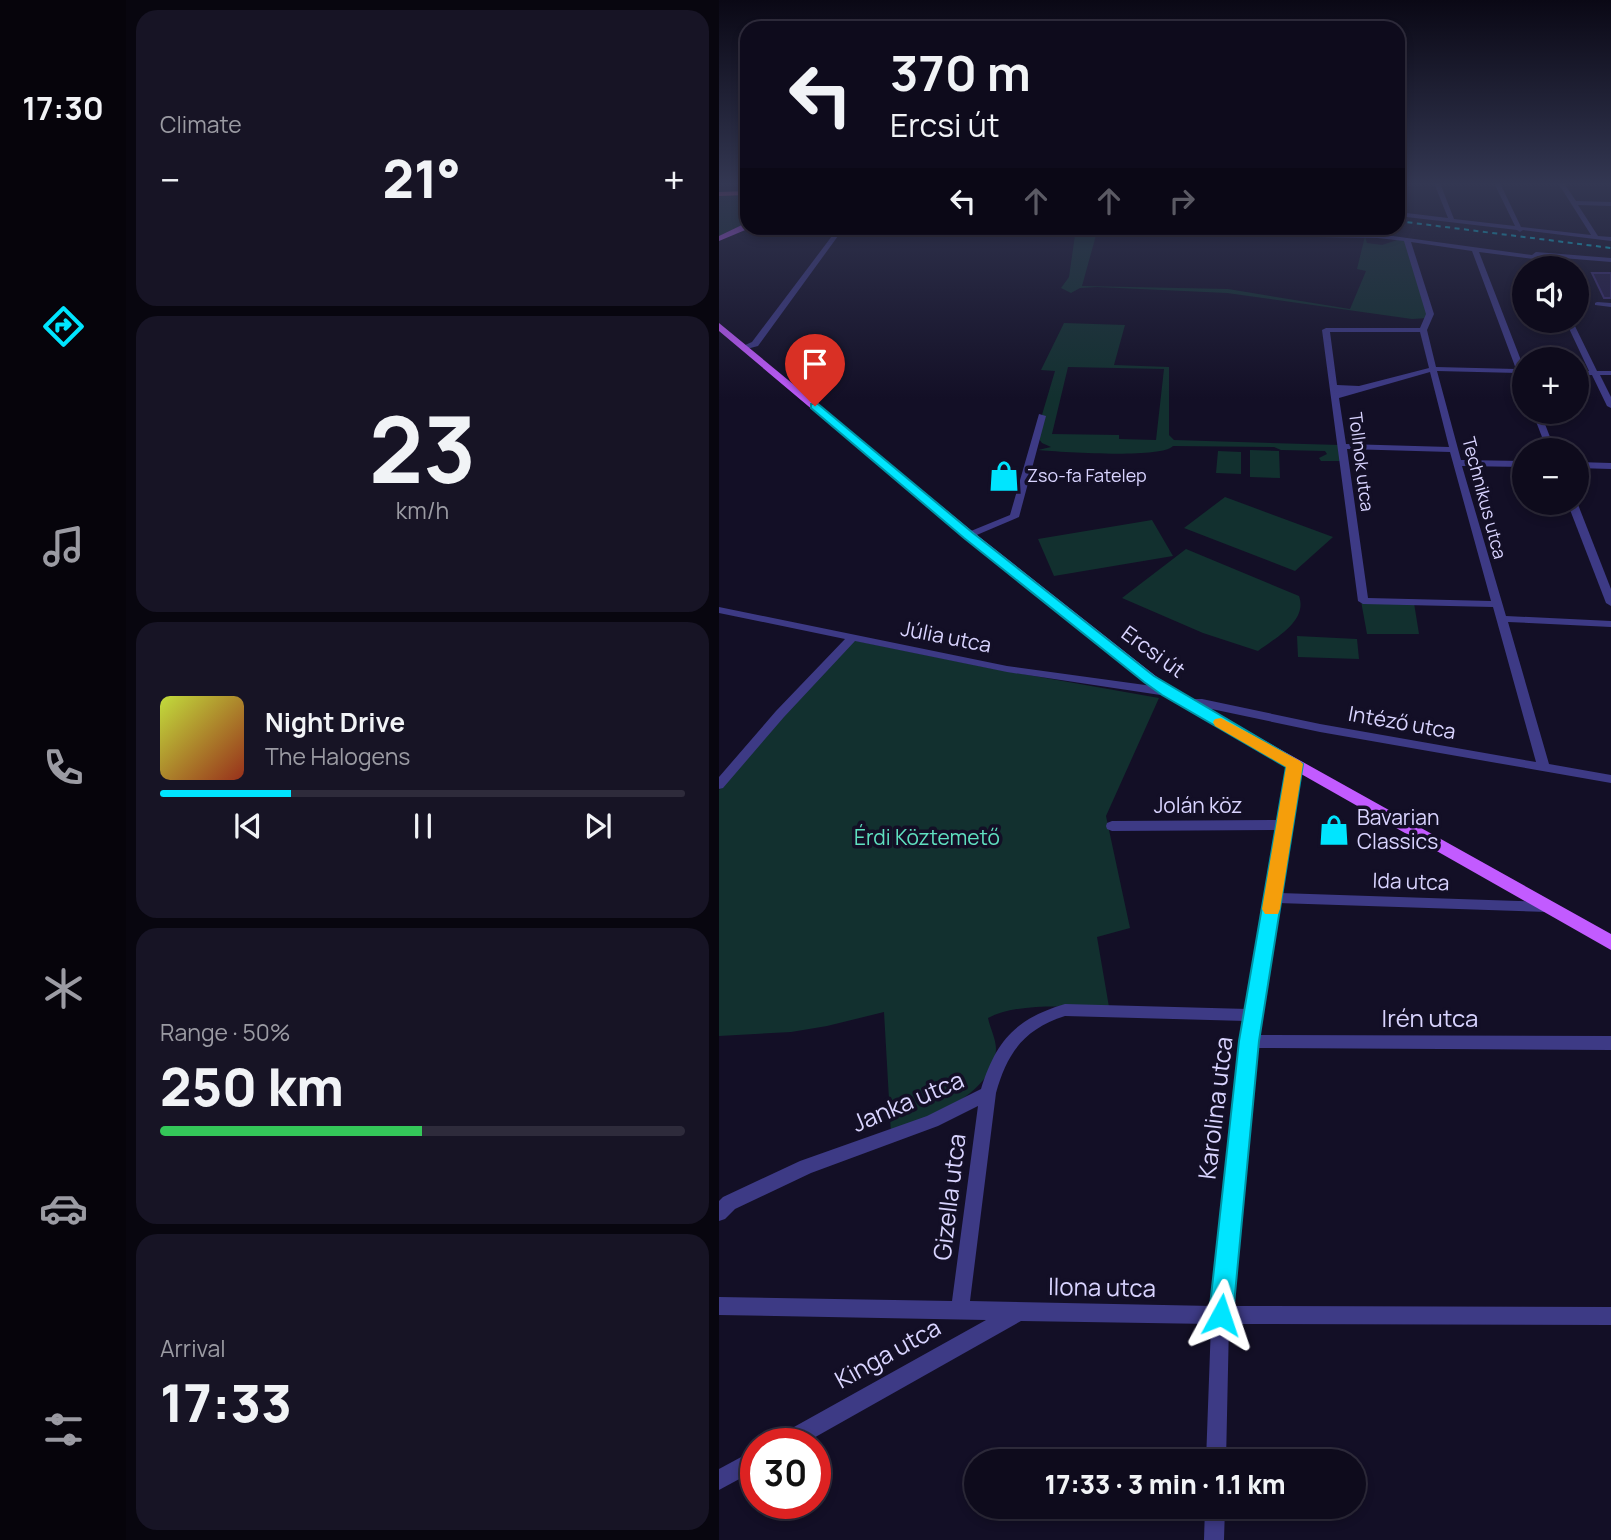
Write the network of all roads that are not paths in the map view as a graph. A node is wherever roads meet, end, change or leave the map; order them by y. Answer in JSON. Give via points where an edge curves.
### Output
{"nodes":[{"id":1,"x":821,"y":255,"type":"edge"},
{"id":2,"x":1412,"y":255,"type":"edge"},
{"id":3,"x":1477,"y":255,"type":"edge"},
{"id":4,"x":1589,"y":258,"type":"edge"},
{"id":5,"x":1611,"y":260,"type":"edge"},
{"id":6,"x":1597,"y":304,"type":"dead end"},
{"id":7,"x":1611,"y":305,"type":"edge"},
{"id":8,"x":719,"y":326,"type":"edge"},
{"id":9,"x":1423,"y":330,"type":"junction"},
{"id":10,"x":1574,"y":333,"type":"edge"},
{"id":11,"x":1513,"y":347,"type":"edge"},
{"id":12,"x":746,"y":348,"type":"junction"},
{"id":13,"x":1433,"y":369,"type":"junction"},
{"id":14,"x":1512,"y":373,"type":"edge"},
{"id":15,"x":1611,"y":373,"type":"edge"},
{"id":16,"x":1589,"y":374,"type":"edge"},
{"id":17,"x":1595,"y":374,"type":"junction"},
{"id":18,"x":1335,"y":392,"type":"junction"},
{"id":19,"x":1611,"y":406,"type":"edge"},
{"id":20,"x":1042,"y":416,"type":"dead end"},
{"id":21,"x":1343,"y":446,"type":"junction"},
{"id":22,"x":1454,"y":450,"type":"junction"},
{"id":23,"x":1457,"y":463,"type":"junction"},
{"id":24,"x":1512,"y":464,"type":"edge"},
{"id":25,"x":1589,"y":465,"type":"edge"},
{"id":26,"x":1611,"y":466,"type":"edge"},
{"id":27,"x":1576,"y":515,"type":"edge"},
{"id":28,"x":969,"y":536,"type":"junction"},
{"id":29,"x":1611,"y":603,"type":"edge"},
{"id":30,"x":1497,"y":604,"type":"junction"},
{"id":31,"x":719,"y":610,"type":"edge"},
{"id":32,"x":1502,"y":619,"type":"junction"},
{"id":33,"x":1611,"y":624,"type":"edge"},
{"id":34,"x":853,"y":637,"type":"junction"},
{"id":35,"x":1167,"y":692,"type":"junction"},
{"id":36,"x":1187,"y":703,"type":"junction"},
{"id":37,"x":1295,"y":764,"type":"junction"},
{"id":38,"x":1543,"y":765,"type":"junction"},
{"id":39,"x":1611,"y":779,"type":"edge"},
{"id":40,"x":719,"y":785,"type":"edge"},
{"id":41,"x":1284,"y":825,"type":"junction"},
{"id":42,"x":1112,"y":826,"type":"dead end"},
{"id":43,"x":1273,"y":898,"type":"junction"},
{"id":44,"x":1548,"y":907,"type":"junction"},
{"id":45,"x":1611,"y":943,"type":"edge"},
{"id":46,"x":1254,"y":1015,"type":"junction"},
{"id":47,"x":1249,"y":1041,"type":"junction"},
{"id":48,"x":1611,"y":1043,"type":"edge"},
{"id":49,"x":989,"y":1093,"type":"junction"},
{"id":50,"x":719,"y":1213,"type":"edge"},
{"id":51,"x":719,"y":1306,"type":"edge"},
{"id":52,"x":960,"y":1308,"type":"junction"},
{"id":53,"x":1019,"y":1311,"type":"junction"},
{"id":54,"x":1221,"y":1315,"type":"junction"},
{"id":55,"x":1611,"y":1316,"type":"edge"},
{"id":56,"x":811,"y":1428,"type":"edge"},
{"id":57,"x":1216,"y":1449,"type":"edge"},
{"id":58,"x":740,"y":1468,"type":"edge"},
{"id":59,"x":719,"y":1480,"type":"edge"},
{"id":60,"x":1215,"y":1519,"type":"edge"},
{"id":61,"x":1214,"y":1540,"type":"edge"}],
"edges":[{"from":1,"to":12,"type":"street","via":[[755,344]]},
{"from":2,"to":9,"type":"street","name":"Technikus utca","via":[[1430,314]]},
{"from":3,"to":11,"type":"street"},
{"from":4,"to":5,"type":"street"},
{"from":6,"to":7,"type":"street"},
{"from":8,"to":12,"type":"main road","name":"Ercsi út"},
{"from":9,"to":13,"type":"street","name":"Technikus utca"},
{"from":9,"to":18,"type":"street","name":"Tollnok utca","via":[[1327,329]]},
{"from":10,"to":17,"type":"street"},
{"from":12,"to":28,"type":"main road","name":"Ercsi út"},
{"from":13,"to":14,"type":"street"},
{"from":13,"to":18,"type":"street"},
{"from":13,"to":22,"type":"street","name":"Technikus utca"},
{"from":15,"to":17,"type":"street"},
{"from":16,"to":17,"type":"street"},
{"from":17,"to":19,"type":"street"},
{"from":18,"to":21,"type":"street","name":"Tollnok utca"},
{"from":20,"to":28,"type":"street","via":[[1014,517]]},
{"from":21,"to":22,"type":"street"},
{"from":21,"to":30,"type":"street","name":"Tollnok utca","via":[[1363,601]]},
{"from":22,"to":23,"type":"street","name":"Technikus utca"},
{"from":23,"to":24,"type":"street"},
{"from":23,"to":30,"type":"street","name":"Technikus utca"},
{"from":25,"to":26,"type":"street"},
{"from":27,"to":29,"type":"street"},
{"from":28,"to":35,"type":"main road","name":"Ercsi út"},
{"from":30,"to":32,"type":"street","name":"Technikus utca"},
{"from":31,"to":34,"type":"street","name":"Júlia utca"},
{"from":32,"to":33,"type":"street"},
{"from":32,"to":38,"type":"street","name":"Technikus utca"},
{"from":34,"to":35,"type":"street","name":"Júlia utca","via":[[1007,669]]},
{"from":34,"to":40,"type":"street"},
{"from":35,"to":36,"type":"main road","name":"Ercsi út"},
{"from":36,"to":37,"type":"main road","name":"Ercsi út"},
{"from":36,"to":38,"type":"street","name":"Intéző utca"},
{"from":37,"to":41,"type":"street","name":"Karolina utca"},
{"from":37,"to":44,"type":"main road","name":"Ercsi út"},
{"from":38,"to":39,"type":"street","name":"Intéző utca"},
{"from":41,"to":42,"type":"street","name":"Jolán köz"},
{"from":41,"to":43,"type":"street","name":"Karolina utca"},
{"from":43,"to":44,"type":"street","name":"Ida utca"},
{"from":43,"to":46,"type":"street","name":"Karolina utca"},
{"from":44,"to":45,"type":"main road","name":"Ercsi út"},
{"from":46,"to":47,"type":"street","name":"Karolina utca"},
{"from":46,"to":49,"type":"street","name":"Janka utca","via":[[1065,1010],[1046,1014],[1002,1052]]},
{"from":47,"to":48,"type":"street","name":"Irén utca"},
{"from":47,"to":54,"type":"street","name":"Karolina utca"},
{"from":49,"to":50,"type":"street","name":"Janka utca","via":[[933,1121],[806,1167],[729,1203]]},
{"from":49,"to":52,"type":"street","name":"Gizella utca"},
{"from":51,"to":52,"type":"street","name":"Ilona utca"},
{"from":52,"to":53,"type":"street","name":"Ilona utca"},
{"from":53,"to":54,"type":"street","name":"Ilona utca"},
{"from":53,"to":56,"type":"street","name":"Kinga utca"},
{"from":54,"to":55,"type":"street","name":"Ilona utca"},
{"from":54,"to":57,"type":"street","name":"Karolina utca"},
{"from":58,"to":59,"type":"street"},
{"from":60,"to":61,"type":"street"}]}
